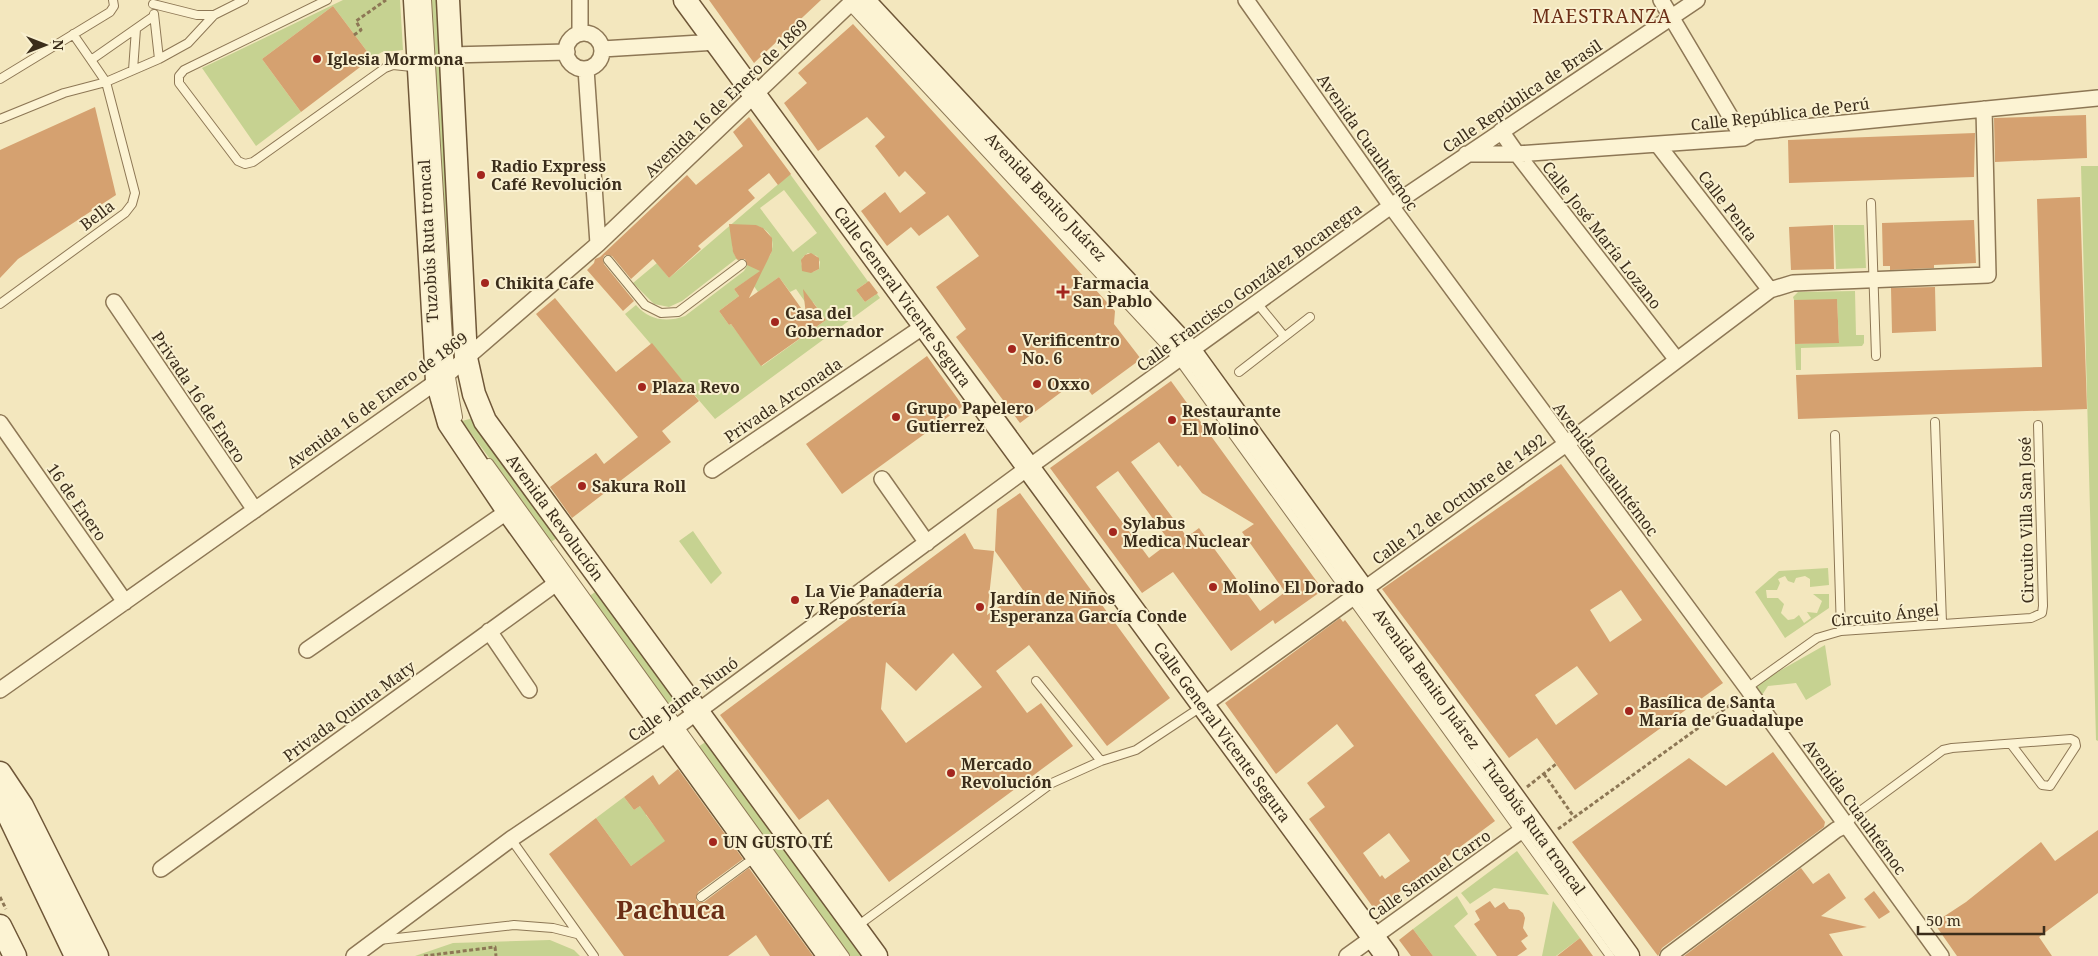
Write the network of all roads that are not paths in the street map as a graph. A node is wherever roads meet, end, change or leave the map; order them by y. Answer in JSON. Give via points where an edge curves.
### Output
{"nodes":[{"id":1,"x":113,"y":0,"type":"edge"},
{"id":2,"x":244,"y":0,"type":"edge"},
{"id":3,"x":327,"y":0,"type":"edge"},
{"id":4,"x":415,"y":0,"type":"edge"},
{"id":5,"x":427,"y":0,"type":"edge"},
{"id":6,"x":448,"y":0,"type":"edge"},
{"id":7,"x":580,"y":0,"type":"edge"},
{"id":8,"x":685,"y":0,"type":"edge"},
{"id":9,"x":1246,"y":0,"type":"edge"},
{"id":10,"x":1661,"y":0,"type":"edge"},
{"id":11,"x":1697,"y":0,"type":"edge"},
{"id":12,"x":852,"y":1,"type":"edge"},
{"id":13,"x":152,"y":2,"type":"edge"},
{"id":14,"x":214,"y":15,"type":"junction"},
{"id":15,"x":154,"y":16,"type":"junction"},
{"id":16,"x":1671,"y":17,"type":"junction"},
{"id":17,"x":136,"y":29,"type":"junction"},
{"id":18,"x":580,"y":33,"type":"junction"},
{"id":19,"x":73,"y":34,"type":"junction"},
{"id":20,"x":717,"y":42,"type":"junction"},
{"id":21,"x":602,"y":49,"type":"junction"},
{"id":22,"x":566,"y":52,"type":"junction"},
{"id":23,"x":450,"y":55,"type":"junction"},
{"id":24,"x":159,"y":59,"type":"junction"},
{"id":25,"x":91,"y":60,"type":"junction"},
{"id":26,"x":586,"y":68,"type":"junction"},
{"id":27,"x":133,"y":70,"type":"junction"},
{"id":28,"x":420,"y":76,"type":"junction"},
{"id":29,"x":0,"y":79,"type":"edge"},
{"id":30,"x":106,"y":82,"type":"junction"},
{"id":31,"x":756,"y":94,"type":"junction"},
{"id":32,"x":2098,"y":98,"type":"edge"},
{"id":33,"x":1984,"y":109,"type":"junction"},
{"id":34,"x":0,"y":119,"type":"edge"},
{"id":35,"x":1501,"y":131,"type":"junction"},
{"id":36,"x":1743,"y":138,"type":"junction"},
{"id":37,"x":1658,"y":145,"type":"junction"},
{"id":38,"x":1466,"y":154,"type":"junction"},
{"id":39,"x":1517,"y":154,"type":"junction"},
{"id":40,"x":1871,"y":203,"type":"dead end"},
{"id":41,"x":1391,"y":206,"type":"junction"},
{"id":42,"x":603,"y":252,"type":"junction"},
{"id":43,"x":742,"y":264,"type":"dead end"},
{"id":44,"x":1873,"y":280,"type":"junction"},
{"id":45,"x":1770,"y":290,"type":"junction"},
{"id":46,"x":114,"y":302,"type":"dead end"},
{"id":47,"x":1257,"y":303,"type":"junction"},
{"id":48,"x":0,"y":304,"type":"edge"},
{"id":49,"x":1310,"y":317,"type":"dead end"},
{"id":50,"x":924,"y":326,"type":"junction"},
{"id":51,"x":1284,"y":336,"type":"junction"},
{"id":52,"x":1184,"y":356,"type":"junction"},
{"id":53,"x":1876,"y":356,"type":"dead end"},
{"id":54,"x":1677,"y":360,"type":"junction"},
{"id":55,"x":451,"y":370,"type":"junction"},
{"id":56,"x":1239,"y":372,"type":"dead end"},
{"id":57,"x":1935,"y":422,"type":"dead end"},
{"id":58,"x":0,"y":423,"type":"edge"},
{"id":59,"x":2038,"y":425,"type":"dead end"},
{"id":60,"x":465,"y":429,"type":"dead end"},
{"id":61,"x":1835,"y":435,"type":"dead end"},
{"id":62,"x":1566,"y":444,"type":"junction"},
{"id":63,"x":482,"y":453,"type":"dead end"},
{"id":64,"x":1029,"y":467,"type":"junction"},
{"id":65,"x":712,"y":470,"type":"dead end"},
{"id":66,"x":882,"y":479,"type":"dead end"},
{"id":67,"x":256,"y":510,"type":"junction"},
{"id":68,"x":508,"y":511,"type":"junction"},
{"id":69,"x":927,"y":542,"type":"junction"},
{"id":70,"x":558,"y":582,"type":"junction"},
{"id":71,"x":1356,"y":594,"type":"junction"},
{"id":72,"x":125,"y":602,"type":"junction"},
{"id":73,"x":2042,"y":613,"type":"joint"},
{"id":74,"x":1942,"y":623,"type":"junction"},
{"id":75,"x":489,"y":631,"type":"junction"},
{"id":76,"x":1841,"y":631,"type":"junction"},
{"id":77,"x":307,"y":650,"type":"dead end"},
{"id":78,"x":1036,"y":681,"type":"dead end"},
{"id":79,"x":1747,"y":688,"type":"junction"},
{"id":80,"x":0,"y":690,"type":"edge"},
{"id":81,"x":529,"y":690,"type":"dead end"},
{"id":82,"x":1202,"y":706,"type":"junction"},
{"id":83,"x":697,"y":712,"type":"junction"},
{"id":84,"x":672,"y":730,"type":"junction"},
{"id":85,"x":2011,"y":744,"type":"junction"},
{"id":86,"x":1101,"y":761,"type":"junction"},
{"id":87,"x":0,"y":773,"type":"edge"},
{"id":88,"x":0,"y":784,"type":"edge"},
{"id":89,"x":1846,"y":825,"type":"junction"},
{"id":90,"x":1526,"y":827,"type":"junction"},
{"id":91,"x":511,"y":839,"type":"junction"},
{"id":92,"x":757,"y":858,"type":"junction"},
{"id":93,"x":161,"y":869,"type":"dead end"},
{"id":94,"x":701,"y":897,"type":"dead end"},
{"id":95,"x":0,"y":926,"type":"edge"},
{"id":96,"x":855,"y":928,"type":"junction"},
{"id":97,"x":577,"y":934,"type":"junction"},
{"id":98,"x":1372,"y":936,"type":"junction"},
{"id":99,"x":377,"y":940,"type":"junction"},
{"id":100,"x":15,"y":956,"type":"edge"},
{"id":101,"x":76,"y":956,"type":"edge"},
{"id":102,"x":97,"y":956,"type":"edge"},
{"id":103,"x":354,"y":956,"type":"edge"},
{"id":104,"x":594,"y":956,"type":"edge"},
{"id":105,"x":829,"y":956,"type":"edge"},
{"id":106,"x":845,"y":956,"type":"edge"},
{"id":107,"x":876,"y":956,"type":"edge"},
{"id":108,"x":1347,"y":956,"type":"edge"},
{"id":109,"x":1387,"y":956,"type":"edge"},
{"id":110,"x":1610,"y":956,"type":"edge"},
{"id":111,"x":1628,"y":956,"type":"edge"},
{"id":112,"x":1668,"y":956,"type":"edge"},
{"id":113,"x":1941,"y":956,"type":"edge"}],
"edges":[{"from":1,"to":19,"type":"lane","via":[[110,12]]},
{"from":2,"to":14,"type":"lane"},
{"from":3,"to":28,"type":"lane","via":[[184,70],[178,76],[178,83],[238,161],[245,164],[253,162],[385,68],[393,65],[412,68]]},
{"from":4,"to":28,"type":"main road","name":"Avenida Revolución"},
{"from":5,"to":55,"type":"lane","name":"Tuzobús Ruta troncal"},
{"from":6,"to":23,"type":"main road","name":"Avenida Revolución"},
{"from":7,"to":18,"type":"street"},
{"from":8,"to":20,"type":"main road","name":"Calle General Vicente Segura"},
{"from":9,"to":41,"type":"street","name":"Avenida Cuauhtémoc"},
{"from":10,"to":16,"type":"street"},
{"from":11,"to":16,"type":"street","name":"Calle República de Brasil"},
{"from":12,"to":31,"type":"street","name":"Avenida 16 de Enero de 1869"},
{"from":12,"to":52,"type":"main road","name":"Avenida Benito Juárez"},
{"from":13,"to":14,"type":"lane","via":[[197,15]]},
{"from":13,"to":15,"type":"lane"},
{"from":14,"to":24,"type":"lane","via":[[188,43]]},
{"from":15,"to":17,"type":"lane"},
{"from":15,"to":24,"type":"lane"},
{"from":16,"to":35,"type":"street","name":"Calle República de Brasil"},
{"from":16,"to":36,"type":"street"},
{"from":17,"to":25,"type":"lane"},
{"from":17,"to":27,"type":"lane"},
{"from":18,"to":21,"type":"street","via":[[592,34]]},
{"from":18,"to":22,"type":"street","via":[[570,40]]},
{"from":19,"to":25,"type":"lane","name":"Bella"},
{"from":19,"to":29,"type":"lane"},
{"from":20,"to":21,"type":"street"},
{"from":20,"to":31,"type":"main road","name":"Calle General Vicente Segura"},
{"from":21,"to":26,"type":"street","via":[[596,64]]},
{"from":22,"to":23,"type":"street"},
{"from":22,"to":26,"type":"street","via":[[571,63]]},
{"from":23,"to":55,"type":"main road","name":"Avenida Revolución"},
{"from":24,"to":27,"type":"lane"},
{"from":25,"to":30,"type":"lane","name":"Bella"},
{"from":26,"to":42,"type":"street"},
{"from":27,"to":30,"type":"lane"},
{"from":28,"to":55,"type":"main road","name":"Avenida Revolución"},
{"from":30,"to":34,"type":"lane","via":[[64,93]]},
{"from":30,"to":48,"type":"lane","name":"Bella","via":[[135,194],[132,204],[125,213]]},
{"from":31,"to":42,"type":"street","name":"Avenida 16 de Enero de 1869"},
{"from":31,"to":50,"type":"main road","name":"Calle General Vicente Segura"},
{"from":32,"to":33,"type":"street","name":"Calle República de Perú"},
{"from":33,"to":36,"type":"street","name":"Calle República de Perú","via":[[1753,132]]},
{"from":33,"to":44,"type":"street","name":"Calle 12 de Octubre de 1492","via":[[1988,275]]},
{"from":35,"to":38,"type":"street","name":"Calle República de Brasil"},
{"from":35,"to":39,"type":"street","name":"Calle José María Lozano"},
{"from":36,"to":37,"type":"street","name":"Calle República de Perú"},
{"from":37,"to":39,"type":"street","name":"Calle República de Perú"},
{"from":37,"to":45,"type":"street","name":"Calle Penta"},
{"from":38,"to":39,"type":"street","name":"Calle República de Perú"},
{"from":38,"to":41,"type":"street","name":"Calle República de Brasil"},
{"from":39,"to":54,"type":"street","name":"Calle José María Lozano"},
{"from":40,"to":44,"type":"lane"},
{"from":41,"to":47,"type":"street","name":"Calle Francisco González Bocanegra"},
{"from":41,"to":62,"type":"street","name":"Avenida Cuauhtémoc"},
{"from":42,"to":43,"type":"lane","via":[[645,305],[661,313],[678,312]]},
{"from":42,"to":55,"type":"street","name":"Avenida 16 de Enero de 1869"},
{"from":44,"to":45,"type":"street","name":"Calle 12 de Octubre de 1492","via":[[1793,282]]},
{"from":44,"to":53,"type":"lane"},
{"from":45,"to":54,"type":"street","name":"Calle 12 de Octubre de 1492"},
{"from":46,"to":67,"type":"street","name":"Privada 16 de Enero"},
{"from":47,"to":51,"type":"lane"},
{"from":47,"to":52,"type":"street","name":"Calle Francisco González Bocanegra"},
{"from":49,"to":51,"type":"lane"},
{"from":50,"to":64,"type":"main road","name":"Calle General Vicente Segura"},
{"from":50,"to":65,"type":"street","name":"Privada Arconada"},
{"from":51,"to":56,"type":"lane"},
{"from":52,"to":64,"type":"street","name":"Calle Francisco González Bocanegra"},
{"from":52,"to":71,"type":"main road","name":"Avenida Benito Juárez"},
{"from":54,"to":62,"type":"street","name":"Calle 12 de Octubre de 1492"},
{"from":55,"to":60,"type":"lane","name":"Tuzobús Ruta troncal","via":[[459,421]]},
{"from":55,"to":67,"type":"street","name":"Avenida 16 de Enero de 1869"},
{"from":55,"to":68,"type":"main road","name":"Avenida Revolución","via":[[449,423]]},
{"from":55,"to":83,"type":"main road","name":"Avenida Revolución","via":[[474,394],[485,421]]},
{"from":57,"to":74,"type":"lane"},
{"from":58,"to":72,"type":"street","name":"16 de Enero"},
{"from":59,"to":73,"type":"lane","name":"Circuito Villa San José"},
{"from":61,"to":76,"type":"lane"},
{"from":62,"to":71,"type":"street","name":"Calle 12 de Octubre de 1492"},
{"from":62,"to":79,"type":"street","name":"Avenida Cuauhtémoc"},
{"from":63,"to":84,"type":"lane"},
{"from":64,"to":69,"type":"street","name":"Calle Jaime Nunó"},
{"from":64,"to":82,"type":"main road","name":"Calle General Vicente Segura"},
{"from":66,"to":69,"type":"street"},
{"from":67,"to":72,"type":"street","name":"Avenida 16 de Enero de 1869"},
{"from":68,"to":70,"type":"main road","name":"Avenida Revolución"},
{"from":68,"to":77,"type":"street"},
{"from":69,"to":83,"type":"street","name":"Calle Jaime Nunó"},
{"from":70,"to":75,"type":"street","name":"Privada Quinta Maty"},
{"from":70,"to":84,"type":"main road","name":"Avenida Revolución"},
{"from":71,"to":82,"type":"street","name":"Calle 12 de Octubre de 1492"},
{"from":71,"to":90,"type":"main road","name":"Avenida Benito Juárez"},
{"from":72,"to":80,"type":"street","name":"Avenida 16 de Enero de 1869"},
{"from":73,"to":74,"type":"lane","name":"Circuito Ángel","via":[[2031,618]]},
{"from":74,"to":76,"type":"lane","name":"Circuito Ángel"},
{"from":75,"to":81,"type":"street"},
{"from":75,"to":93,"type":"street","name":"Privada Quinta Maty"},
{"from":76,"to":79,"type":"lane","name":"Circuito Ángel","via":[[1817,638]]},
{"from":78,"to":86,"type":"lane"},
{"from":79,"to":89,"type":"street","name":"Avenida Cuauhtémoc"},
{"from":82,"to":86,"type":"lane","name":"Calle 12 de Octubre de 1492","via":[[1136,750]]},
{"from":82,"to":98,"type":"main road","name":"Calle General Vicente Segura"},
{"from":83,"to":84,"type":"street","name":"Calle Jaime Nunó"},
{"from":83,"to":96,"type":"main road","name":"Avenida Revolución"},
{"from":84,"to":91,"type":"street","name":"Calle Jaime Nunó"},
{"from":84,"to":92,"type":"main road","name":"Avenida Revolución"},
{"from":84,"to":106,"type":"lane"},
{"from":85,"to":85,"type":"lane","via":[[2046,787],[2050,786],[2076,746],[2071,739]]},
{"from":85,"to":89,"type":"lane","via":[[1943,750],[1856,814]]},
{"from":86,"to":96,"type":"lane","name":"Calle 12 de Octubre de 1492","via":[[1052,784]]},
{"from":87,"to":102,"type":"main road","via":[[22,806]]},
{"from":88,"to":101,"type":"main road","via":[[10,818]]},
{"from":89,"to":112,"type":"street"},
{"from":89,"to":113,"type":"street","name":"Avenida Cuauhtémoc"},
{"from":90,"to":98,"type":"street","name":"Calle Samuel Carro"},
{"from":90,"to":110,"type":"lane","name":"Tuzobús Ruta troncal"},
{"from":90,"to":111,"type":"main road","name":"Avenida Benito Juárez"},
{"from":91,"to":97,"type":"lane"},
{"from":91,"to":99,"type":"street","name":"Calle Jaime Nunó"},
{"from":92,"to":94,"type":"lane"},
{"from":92,"to":105,"type":"main road","name":"Avenida Revolución"},
{"from":95,"to":100,"type":"main road"},
{"from":96,"to":107,"type":"main road","name":"Avenida Revolución"},
{"from":97,"to":99,"type":"lane","via":[[553,928],[514,925]]},
{"from":97,"to":104,"type":"lane"},
{"from":98,"to":108,"type":"street","name":"Calle Samuel Carro"},
{"from":98,"to":109,"type":"main road","name":"Calle General Vicente Segura"},
{"from":99,"to":103,"type":"street","name":"Calle Jaime Nunó"}]}
